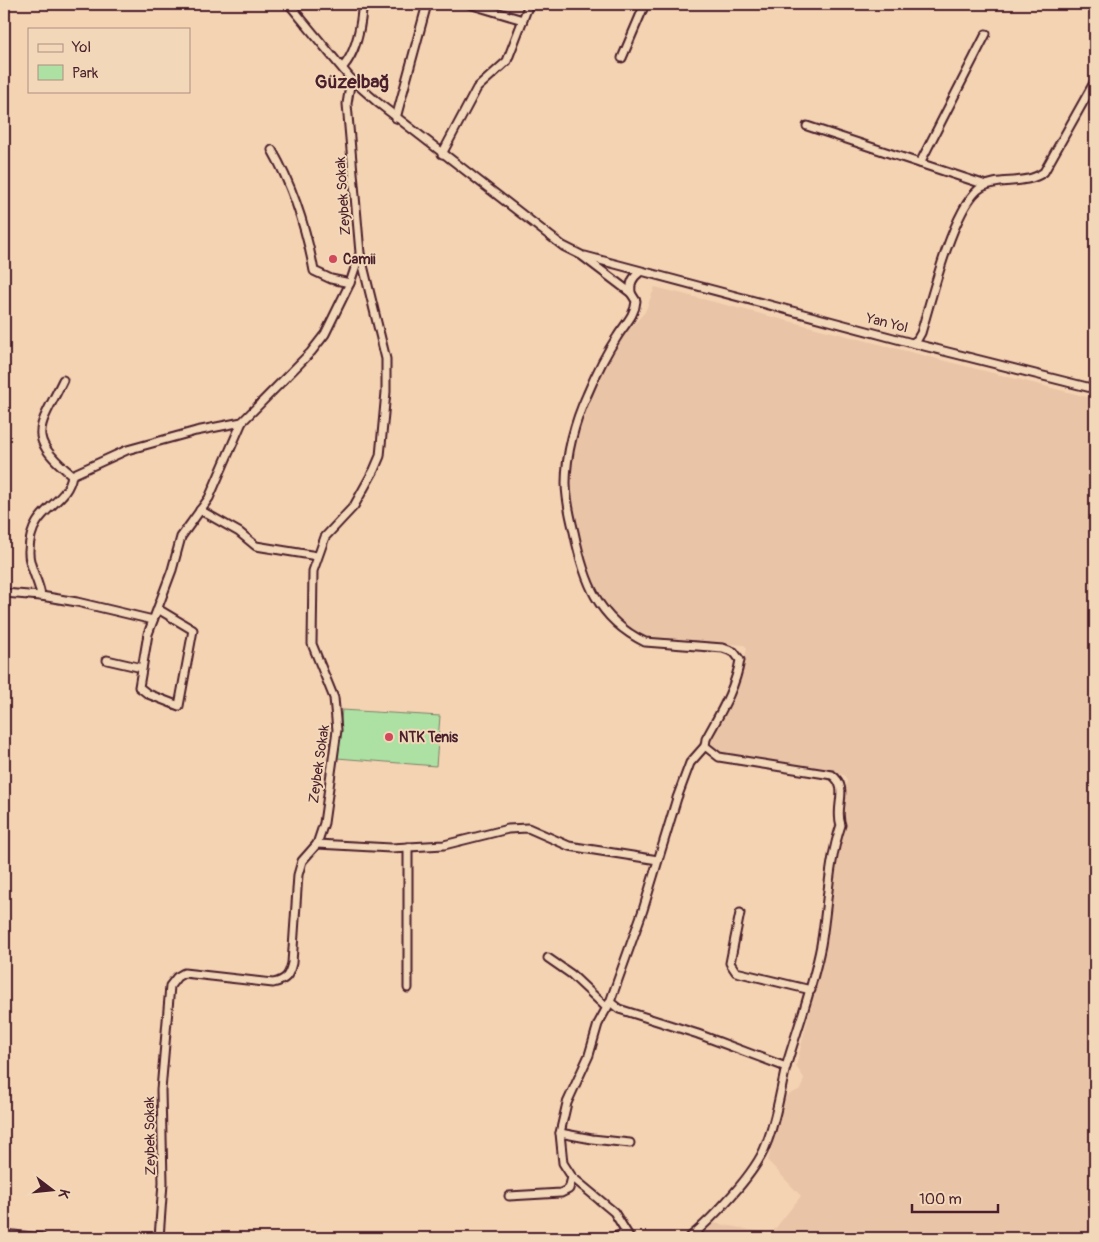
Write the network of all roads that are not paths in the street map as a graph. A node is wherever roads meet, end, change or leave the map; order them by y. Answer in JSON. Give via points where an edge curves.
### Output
{"nodes":[{"id":1,"x":289,"y":4,"type":"edge"},
{"id":2,"x":427,"y":4,"type":"edge"},
{"id":3,"x":470,"y":4,"type":"edge"},
{"id":4,"x":529,"y":4,"type":"edge"},
{"id":5,"x":645,"y":4,"type":"edge"},
{"id":6,"x":362,"y":11,"type":"dead end"},
{"id":7,"x":523,"y":20,"type":"junction"},
{"id":8,"x":986,"y":34,"type":"dead end"},
{"id":9,"x":622,"y":58,"type":"dead end"},
{"id":10,"x":343,"y":67,"type":"junction"},
{"id":11,"x":350,"y":79,"type":"junction"},
{"id":12,"x":1095,"y":81,"type":"edge"},
{"id":13,"x":396,"y":118,"type":"junction"},
{"id":14,"x":807,"y":126,"type":"dead end"},
{"id":15,"x":272,"y":150,"type":"dead end"},
{"id":16,"x":442,"y":154,"type":"junction"},
{"id":17,"x":920,"y":163,"type":"junction"},
{"id":18,"x":986,"y":185,"type":"junction"},
{"id":19,"x":360,"y":253,"type":"junction"},
{"id":20,"x":581,"y":255,"type":"junction"},
{"id":21,"x":640,"y":272,"type":"junction"},
{"id":22,"x":350,"y":283,"type":"junction"},
{"id":23,"x":631,"y":293,"type":"junction"},
{"id":24,"x":912,"y":343,"type":"junction"},
{"id":25,"x":63,"y":380,"type":"dead end"},
{"id":26,"x":1095,"y":389,"type":"edge"},
{"id":27,"x":242,"y":422,"type":"junction"},
{"id":28,"x":72,"y":475,"type":"junction"},
{"id":29,"x":200,"y":510,"type":"junction"},
{"id":30,"x":317,"y":556,"type":"junction"},
{"id":31,"x":4,"y":593,"type":"edge"},
{"id":32,"x":41,"y":596,"type":"junction"},
{"id":33,"x":158,"y":609,"type":"junction"},
{"id":34,"x":153,"y":620,"type":"junction"},
{"id":35,"x":108,"y":660,"type":"dead end"},
{"id":36,"x":142,"y":668,"type":"junction"},
{"id":37,"x":705,"y":746,"type":"junction"},
{"id":38,"x":317,"y":844,"type":"junction"},
{"id":39,"x":408,"y":848,"type":"junction"},
{"id":40,"x":658,"y":860,"type":"junction"},
{"id":41,"x":740,"y":913,"type":"dead end"},
{"id":42,"x":548,"y":958,"type":"dead end"},
{"id":43,"x":408,"y":988,"type":"dead end"},
{"id":44,"x":811,"y":990,"type":"junction"},
{"id":45,"x":608,"y":1005,"type":"junction"},
{"id":46,"x":786,"y":1067,"type":"junction"},
{"id":47,"x":560,"y":1132,"type":"junction"},
{"id":48,"x":630,"y":1143,"type":"dead end"},
{"id":49,"x":572,"y":1177,"type":"junction"},
{"id":50,"x":509,"y":1196,"type":"dead end"},
{"id":51,"x":4,"y":1234,"type":"edge"},
{"id":52,"x":628,"y":1236,"type":"edge"},
{"id":53,"x":42,"y":1238,"type":"edge"},
{"id":54,"x":159,"y":1238,"type":"edge"},
{"id":55,"x":611,"y":1238,"type":"edge"},
{"id":56,"x":688,"y":1238,"type":"edge"}],
"edges":[{"from":1,"to":10,"type":"street"},
{"from":2,"to":13,"type":"street"},
{"from":3,"to":7,"type":"street"},
{"from":4,"to":7,"type":"street"},
{"from":5,"to":9,"type":"street"},
{"from":6,"to":10,"type":"street","via":[[360,33]]},
{"from":7,"to":16,"type":"street","via":[[506,61],[477,88]]},
{"from":8,"to":17,"type":"street"},
{"from":10,"to":11,"type":"street"},
{"from":11,"to":13,"type":"street"},
{"from":11,"to":19,"type":"street","name":"Zeybek Sokak","via":[[347,104]]},
{"from":12,"to":18,"type":"street","via":[[1044,172],[1037,178]]},
{"from":13,"to":16,"type":"street"},
{"from":14,"to":17,"type":"street"},
{"from":15,"to":22,"type":"street","via":[[288,178],[297,203],[314,271]]},
{"from":16,"to":20,"type":"street","via":[[563,246]]},
{"from":17,"to":18,"type":"street"},
{"from":18,"to":24,"type":"street","name":"Yan Yol","via":[[971,196],[957,224],[921,333]]},
{"from":19,"to":22,"type":"street"},
{"from":19,"to":30,"type":"street","name":"Zeybek Sokak","via":[[386,359],[380,456],[354,506],[325,537]]},
{"from":20,"to":21,"type":"street","name":"Yan Yol"},
{"from":20,"to":23,"type":"street"},
{"from":21,"to":23,"type":"street","via":[[633,278]]},
{"from":21,"to":24,"type":"street","name":"Yan Yol"},
{"from":22,"to":27,"type":"street","via":[[325,334]]},
{"from":23,"to":37,"type":"street","via":[[636,301],[633,315],[617,337],[578,416],[567,462],[569,512],[586,580],[596,599],[616,622],[645,642],[723,648],[734,652],[740,660],[731,694]]},
{"from":24,"to":26,"type":"street"},
{"from":25,"to":28,"type":"street","via":[[39,430],[40,440],[51,458]]},
{"from":27,"to":28,"type":"street","via":[[128,450]]},
{"from":27,"to":29,"type":"street","via":[[209,498]]},
{"from":28,"to":32,"type":"street","via":[[64,494],[38,518],[29,540],[29,559]]},
{"from":29,"to":30,"type":"street","via":[[239,532],[256,546]]},
{"from":29,"to":33,"type":"street","via":[[181,537]]},
{"from":30,"to":38,"type":"street","name":"Zeybek Sokak","via":[[313,570],[312,644],[334,698],[338,719],[324,823]]},
{"from":31,"to":32,"type":"street"},
{"from":32,"to":34,"type":"street"},
{"from":33,"to":34,"type":"street"},
{"from":33,"to":36,"type":"street","via":[[193,630],[179,706],[139,687]]},
{"from":34,"to":36,"type":"street"},
{"from":35,"to":36,"type":"street"},
{"from":37,"to":40,"type":"street","via":[[690,763]]},
{"from":37,"to":44,"type":"street","via":[[719,757],[832,775],[842,786],[838,817],[841,825],[834,846],[825,919]]},
{"from":38,"to":39,"type":"street"},
{"from":38,"to":54,"type":"street","name":"Zeybek Sokak","via":[[307,853],[300,868],[292,963],[288,976],[273,983],[184,973],[170,986],[161,1090],[163,1183]]},
{"from":39,"to":40,"type":"street","via":[[444,845],[508,829],[528,828],[569,846]]},
{"from":39,"to":43,"type":"street"},
{"from":40,"to":45,"type":"street","via":[[644,910]]},
{"from":41,"to":44,"type":"street","via":[[730,963],[732,968],[736,972]]},
{"from":42,"to":45,"type":"street"},
{"from":44,"to":46,"type":"street"},
{"from":45,"to":46,"type":"street"},
{"from":45,"to":47,"type":"street","via":[[567,1103]]},
{"from":46,"to":56,"type":"street","via":[[767,1144],[760,1157],[735,1190]]},
{"from":47,"to":48,"type":"street"},
{"from":47,"to":49,"type":"street","via":[[563,1163]]},
{"from":49,"to":50,"type":"street","via":[[569,1189],[560,1193]]},
{"from":49,"to":52,"type":"street","via":[[614,1212]]},
{"from":51,"to":53,"type":"street"},
{"from":52,"to":55,"type":"street"}]}
